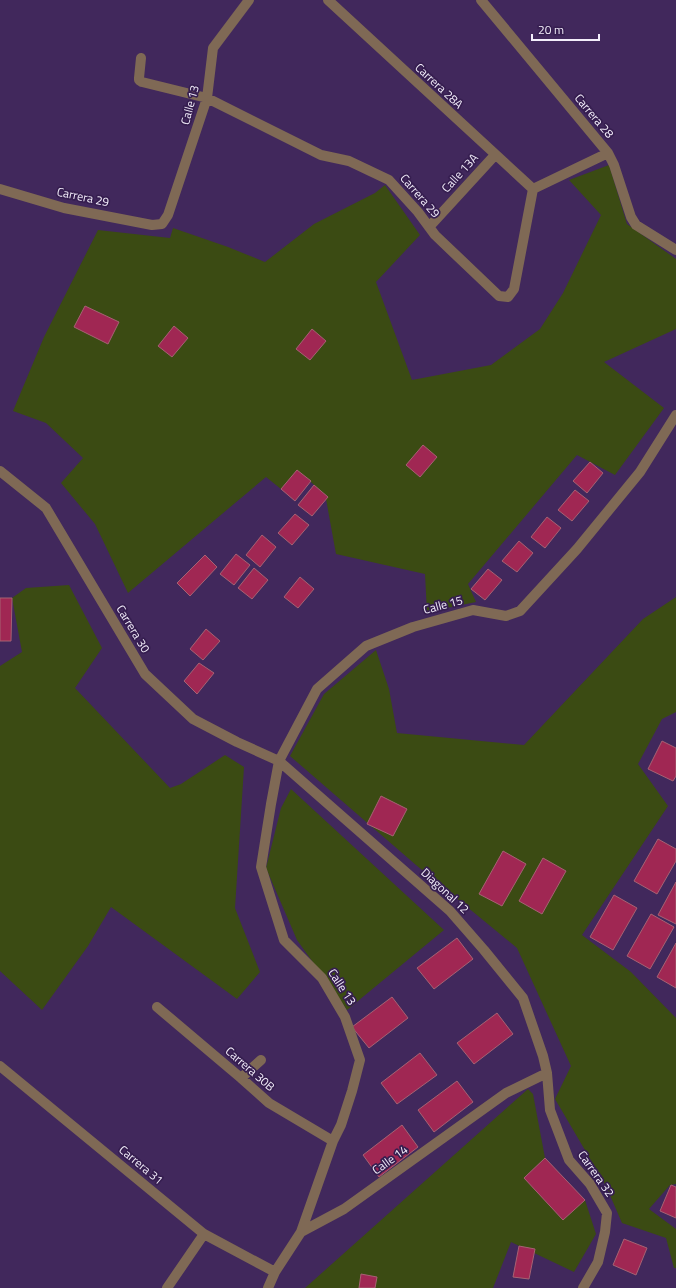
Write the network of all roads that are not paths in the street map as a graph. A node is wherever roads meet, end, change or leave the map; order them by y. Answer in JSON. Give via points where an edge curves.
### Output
{"nodes":[{"id":1,"x":249,"y":0,"type":"edge"},
{"id":2,"x":328,"y":0,"type":"edge"},
{"id":3,"x":481,"y":0,"type":"edge"},
{"id":4,"x":141,"y":58,"type":"dead end"},
{"id":5,"x":207,"y":98,"type":"junction"},
{"id":6,"x":608,"y":153,"type":"junction"},
{"id":7,"x":495,"y":155,"type":"junction"},
{"id":8,"x":0,"y":189,"type":"edge"},
{"id":9,"x":533,"y":189,"type":"junction"},
{"id":10,"x":162,"y":224,"type":"joint"},
{"id":11,"x":429,"y":227,"type":"junction"},
{"id":12,"x":676,"y":250,"type":"edge"},
{"id":13,"x":676,"y":415,"type":"edge"},
{"id":14,"x":0,"y":471,"type":"edge"},
{"id":15,"x":279,"y":761,"type":"junction"},
{"id":16,"x":157,"y":1007,"type":"dead end"},
{"id":17,"x":261,"y":1060,"type":"dead end"},
{"id":18,"x":0,"y":1066,"type":"edge"},
{"id":19,"x":547,"y":1073,"type":"junction"},
{"id":20,"x":241,"y":1078,"type":"junction"},
{"id":21,"x":333,"y":1141,"type":"junction"},
{"id":22,"x":301,"y":1232,"type":"junction"},
{"id":23,"x":204,"y":1234,"type":"junction"},
{"id":24,"x":275,"y":1272,"type":"junction"},
{"id":25,"x":167,"y":1288,"type":"edge"},
{"id":26,"x":268,"y":1288,"type":"edge"},
{"id":27,"x":583,"y":1288,"type":"edge"}],
"edges":[{"from":1,"to":5,"type":"street","name":"Calle 13","via":[[213,48]]},
{"from":2,"to":7,"type":"street","name":"Carrera 28A"},
{"from":3,"to":6,"type":"street","name":"Carrera 28"},
{"from":4,"to":5,"type":"street","name":"Carrera 29","via":[[139,80]]},
{"from":5,"to":10,"type":"street","name":"Calle 13","via":[[168,215]]},
{"from":5,"to":11,"type":"street","name":"Carrera 29","via":[[321,155],[349,161],[389,180]]},
{"from":6,"to":9,"type":"street"},
{"from":6,"to":12,"type":"street","name":"Carrera 28","via":[[636,225]]},
{"from":7,"to":9,"type":"street","name":"Carrera 28A"},
{"from":7,"to":11,"type":"street","name":"Calle 13A"},
{"from":8,"to":10,"type":"street","name":"Carrera 29","via":[[64,208],[152,225]]},
{"from":9,"to":11,"type":"street","name":"Carrera 29","via":[[514,289],[508,297],[499,296]]},
{"from":13,"to":15,"type":"street","name":"Calle 15","via":[[640,472],[577,549],[520,611],[506,616],[473,610],[413,627],[366,646],[317,689]]},
{"from":14,"to":15,"type":"street","name":"Carrera 30","via":[[46,508],[145,674],[193,719]]},
{"from":15,"to":19,"type":"street","name":"Diagonal 12","via":[[450,911],[484,950],[523,998]]},
{"from":15,"to":21,"type":"street","name":"Calle 13","via":[[261,867],[284,940],[322,978],[345,1017],[360,1060],[341,1125]]},
{"from":16,"to":20,"type":"street","name":"Carrera 30B"},
{"from":17,"to":20,"type":"street"},
{"from":18,"to":23,"type":"street","name":"Carrera 31"},
{"from":19,"to":22,"type":"street","name":"Calle 14","via":[[506,1093],[344,1209]]},
{"from":19,"to":27,"type":"street","name":"Carrera 32","via":[[550,1110],[569,1160],[590,1184],[607,1213],[598,1262]]},
{"from":20,"to":21,"type":"street","name":"Carrera 30B","via":[[269,1104]]},
{"from":21,"to":22,"type":"street","name":"Calle 13"},
{"from":22,"to":24,"type":"street","name":"Calle 14"},
{"from":23,"to":24,"type":"street","name":"Carrera 31"},
{"from":23,"to":25,"type":"street"},
{"from":24,"to":26,"type":"street","name":"Calle 14"}]}
